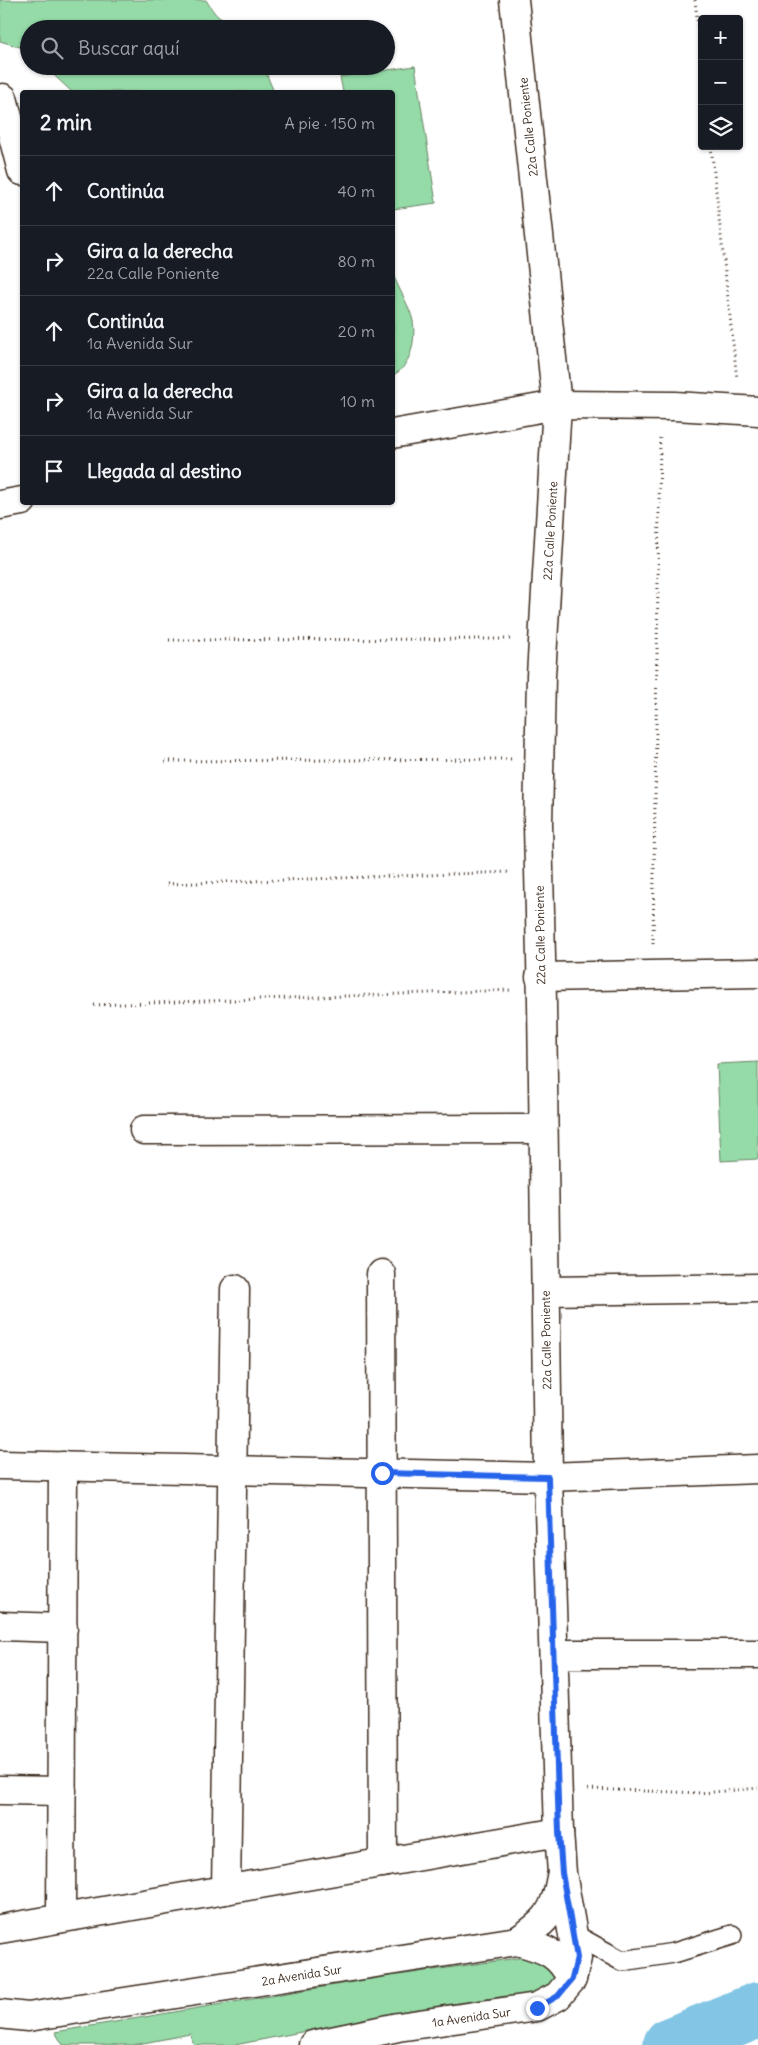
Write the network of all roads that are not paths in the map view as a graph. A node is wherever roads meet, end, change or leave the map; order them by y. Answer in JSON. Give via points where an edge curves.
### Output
{"nodes":[{"id":1,"x":514,"y":0,"type":"edge"},
{"id":2,"x":3,"y":98,"type":"dead end"},
{"id":3,"x":20,"y":163,"type":"edge"},
{"id":4,"x":557,"y":405,"type":"junction"},
{"id":5,"x":749,"y":410,"type":"edge"},
{"id":6,"x":395,"y":433,"type":"edge"},
{"id":7,"x":20,"y":501,"type":"edge"},
{"id":8,"x":0,"y":505,"type":"edge"},
{"id":9,"x":758,"y":973,"type":"edge"},
{"id":10,"x":541,"y":983,"type":"junction"},
{"id":11,"x":543,"y":1128,"type":"junction"},
{"id":12,"x":144,"y":1130,"type":"dead end"},
{"id":13,"x":380,"y":1274,"type":"dead end"},
{"id":14,"x":758,"y":1288,"type":"edge"},
{"id":15,"x":235,"y":1289,"type":"dead end"},
{"id":16,"x":546,"y":1290,"type":"junction"},
{"id":17,"x":0,"y":1465,"type":"edge"},
{"id":18,"x":63,"y":1466,"type":"junction"},
{"id":19,"x":232,"y":1470,"type":"junction"},
{"id":20,"x":758,"y":1470,"type":"edge"},
{"id":21,"x":382,"y":1473,"type":"junction"},
{"id":22,"x":548,"y":1477,"type":"junction"},
{"id":23,"x":0,"y":1626,"type":"edge"},
{"id":24,"x":63,"y":1628,"type":"junction"},
{"id":25,"x":554,"y":1654,"type":"junction"},
{"id":26,"x":758,"y":1654,"type":"edge"},
{"id":27,"x":0,"y":1790,"type":"edge"},
{"id":28,"x":62,"y":1791,"type":"junction"},
{"id":29,"x":559,"y":1832,"type":"junction"},
{"id":30,"x":382,"y":1862,"type":"junction"},
{"id":31,"x":562,"y":1873,"type":"junction"},
{"id":32,"x":226,"y":1890,"type":"junction"},
{"id":33,"x":61,"y":1918,"type":"junction"},
{"id":34,"x":0,"y":1929,"type":"edge"},
{"id":35,"x":573,"y":1934,"type":"junction"},
{"id":36,"x":732,"y":1935,"type":"dead end"},
{"id":37,"x":517,"y":1941,"type":"junction"},
{"id":38,"x":572,"y":1979,"type":"junction"},
{"id":39,"x":0,"y":2014,"type":"edge"},
{"id":40,"x":313,"y":2045,"type":"edge"}],
"edges":[{"from":1,"to":4,"type":"street","name":"22a Calle Poniente"},
{"from":2,"to":3,"type":"street"},
{"from":4,"to":5,"type":"street"},
{"from":4,"to":6,"type":"street"},
{"from":4,"to":10,"type":"street","name":"22a Calle Poniente","via":[[539,759]]},
{"from":7,"to":8,"type":"street"},
{"from":9,"to":10,"type":"street","via":[[653,975]]},
{"from":10,"to":11,"type":"street","name":"22a Calle Poniente"},
{"from":11,"to":12,"type":"street"},
{"from":11,"to":16,"type":"street","name":"22a Calle Poniente"},
{"from":13,"to":21,"type":"street"},
{"from":14,"to":16,"type":"street"},
{"from":15,"to":19,"type":"street"},
{"from":16,"to":22,"type":"street","name":"22a Calle Poniente"},
{"from":17,"to":18,"type":"street"},
{"from":18,"to":19,"type":"street"},
{"from":18,"to":24,"type":"street"},
{"from":19,"to":21,"type":"street"},
{"from":19,"to":32,"type":"street"},
{"from":20,"to":22,"type":"street"},
{"from":21,"to":22,"type":"street"},
{"from":21,"to":30,"type":"street"},
{"from":22,"to":25,"type":"street","name":"22a Calle Poniente"},
{"from":23,"to":24,"type":"street"},
{"from":24,"to":28,"type":"street"},
{"from":25,"to":26,"type":"street"},
{"from":25,"to":29,"type":"street","name":"22a Calle Poniente"},
{"from":27,"to":28,"type":"street"},
{"from":28,"to":33,"type":"street"},
{"from":29,"to":30,"type":"street"},
{"from":29,"to":31,"type":"street","name":"22a Calle Poniente"},
{"from":30,"to":32,"type":"street"},
{"from":31,"to":35,"type":"street"},
{"from":31,"to":37,"type":"street","name":"2a Avenida Sur","via":[[552,1910],[541,1925]]},
{"from":32,"to":33,"type":"street"},
{"from":33,"to":34,"type":"street"},
{"from":35,"to":36,"type":"lane","via":[[622,1961],[674,1953]]},
{"from":35,"to":38,"type":"street","via":[[577,1958]]},
{"from":37,"to":38,"type":"street","via":[[553,1953]]},
{"from":37,"to":39,"type":"street","name":"2a Avenida Sur","via":[[28,2017]]},
{"from":38,"to":40,"type":"street","name":"1a Avenida Sur","via":[[558,1996],[537,2008],[398,2027]]}]}
